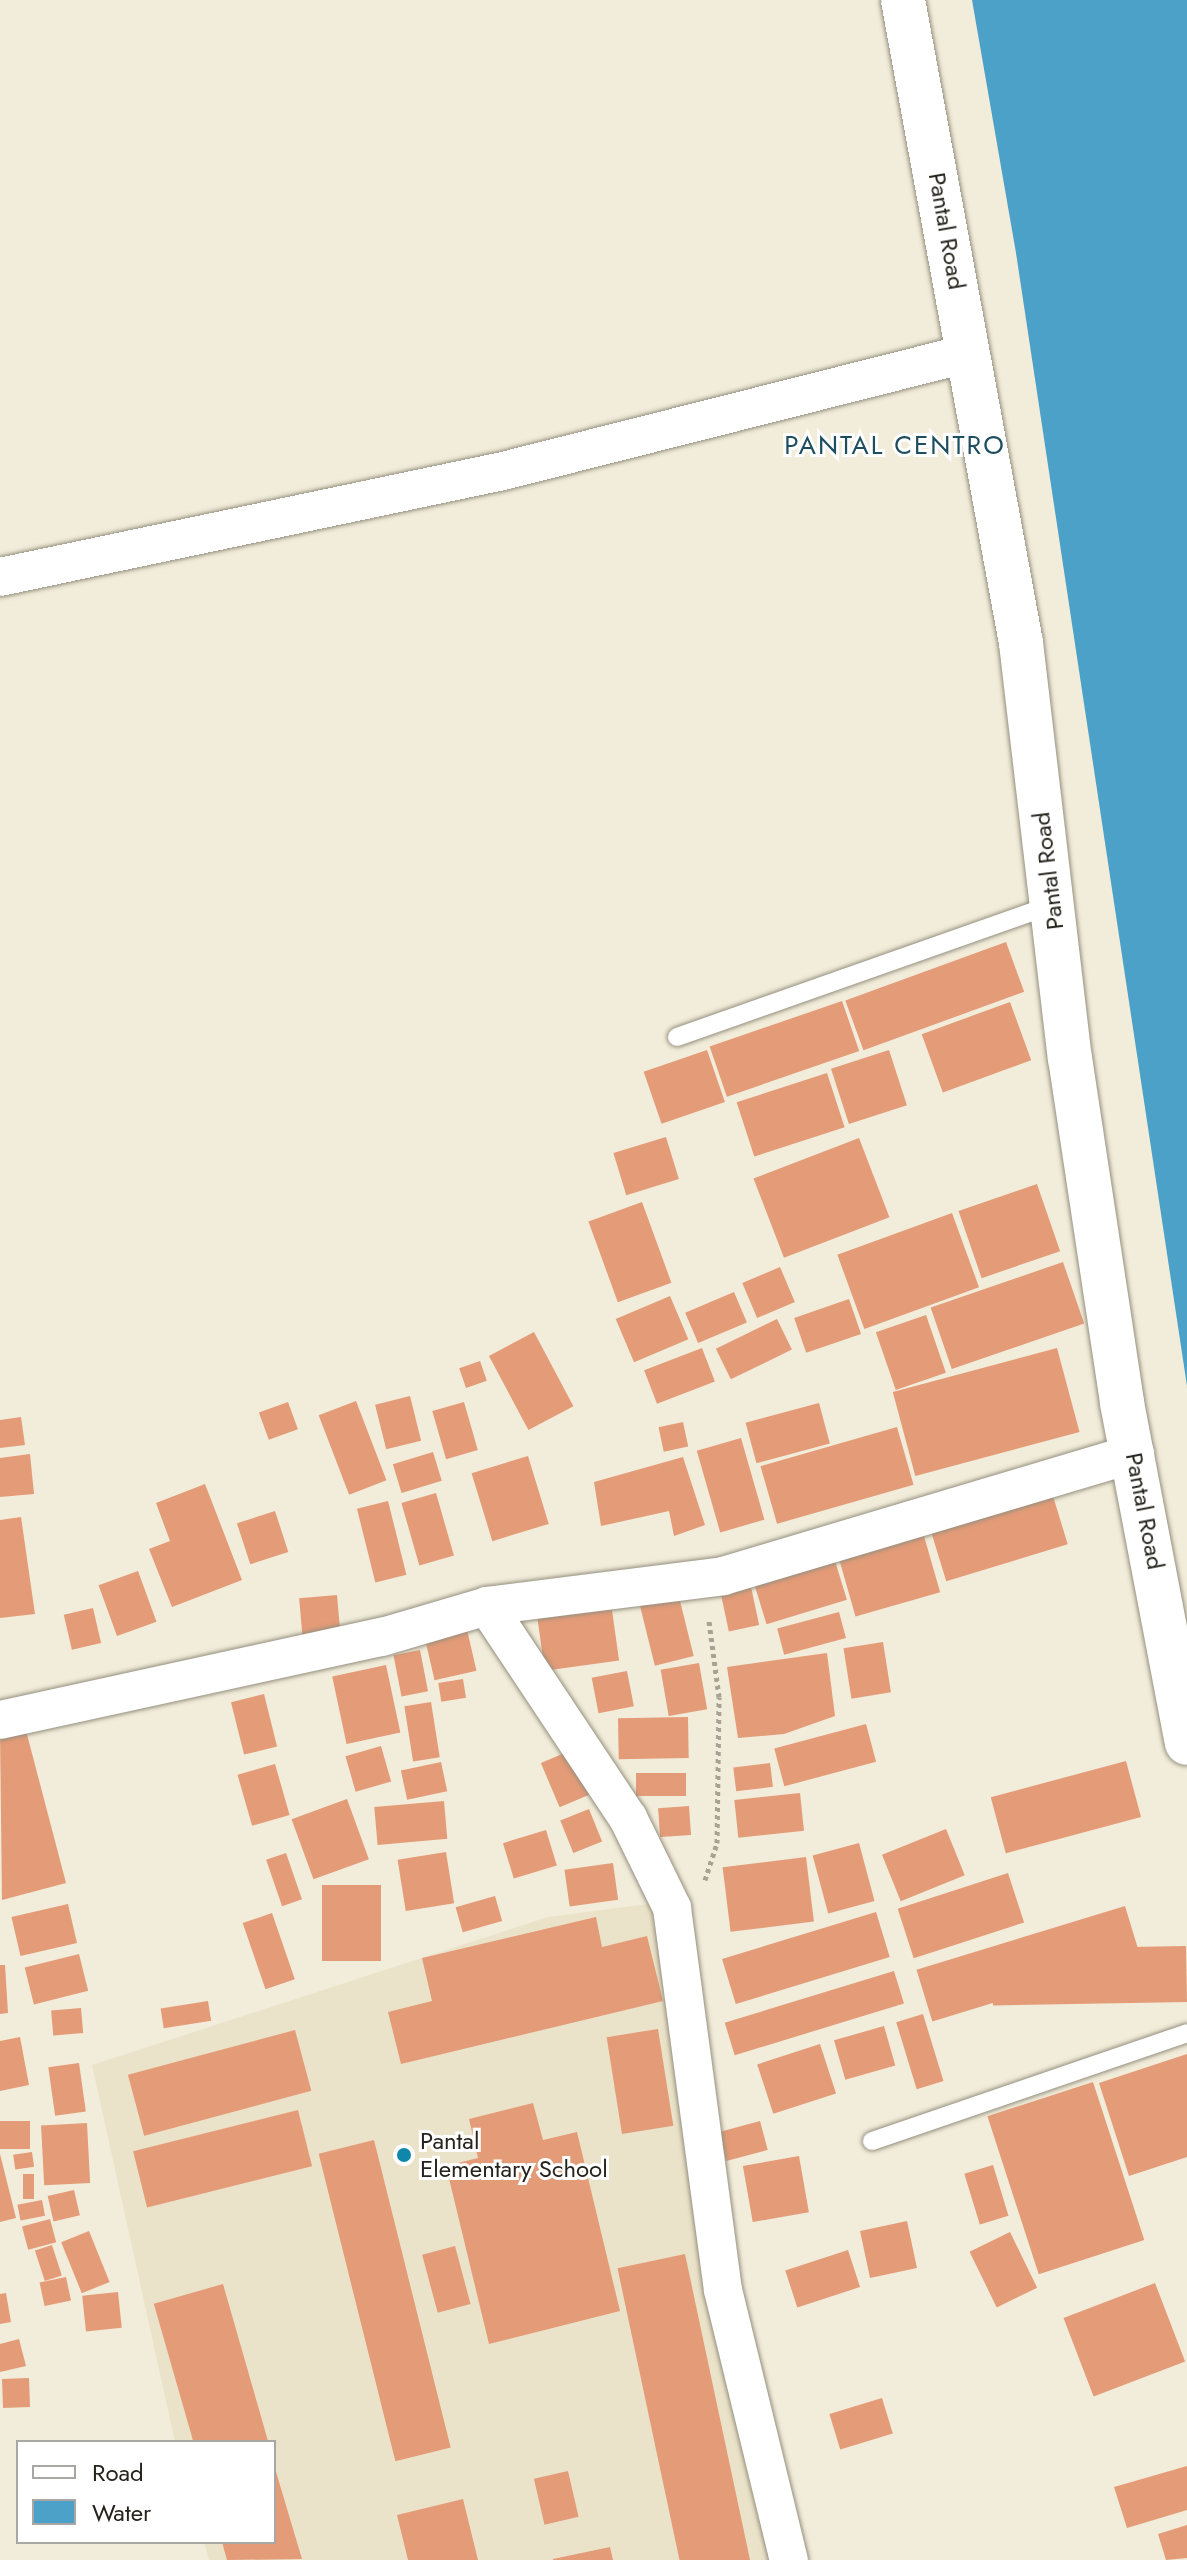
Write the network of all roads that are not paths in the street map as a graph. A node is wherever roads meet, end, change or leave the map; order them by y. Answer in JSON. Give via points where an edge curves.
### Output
{"nodes":[{"id":1,"x":903,"y":0,"type":"edge"},
{"id":2,"x":969,"y":353,"type":"junction"},
{"id":3,"x":0,"y":577,"type":"edge"},
{"id":4,"x":1052,"y":905,"type":"junction"},
{"id":5,"x":677,"y":1037,"type":"dead end"},
{"id":6,"x":1135,"y":1453,"type":"junction"},
{"id":7,"x":487,"y":1606,"type":"junction"},
{"id":8,"x":0,"y":1720,"type":"edge"},
{"id":9,"x":1187,"y":1743,"type":"edge"},
{"id":10,"x":1187,"y":2033,"type":"edge"},
{"id":11,"x":872,"y":2141,"type":"dead end"},
{"id":12,"x":789,"y":2560,"type":"edge"}],
"edges":[{"from":1,"to":2,"type":"street","name":"Pantal Road"},
{"from":2,"to":3,"type":"street","via":[[503,471]]},
{"from":2,"to":4,"type":"street","name":"Pantal Road","via":[[1021,643]]},
{"from":4,"to":5,"type":"lane"},
{"from":4,"to":6,"type":"street","name":"Pantal Road"},
{"from":6,"to":7,"type":"street","via":[[723,1576]]},
{"from":6,"to":9,"type":"street","name":"Pantal Road"},
{"from":7,"to":8,"type":"street","via":[[382,1637]]},
{"from":7,"to":12,"type":"street","via":[[628,1818],[672,1908],[723,2290]]},
{"from":10,"to":11,"type":"lane"}]}
